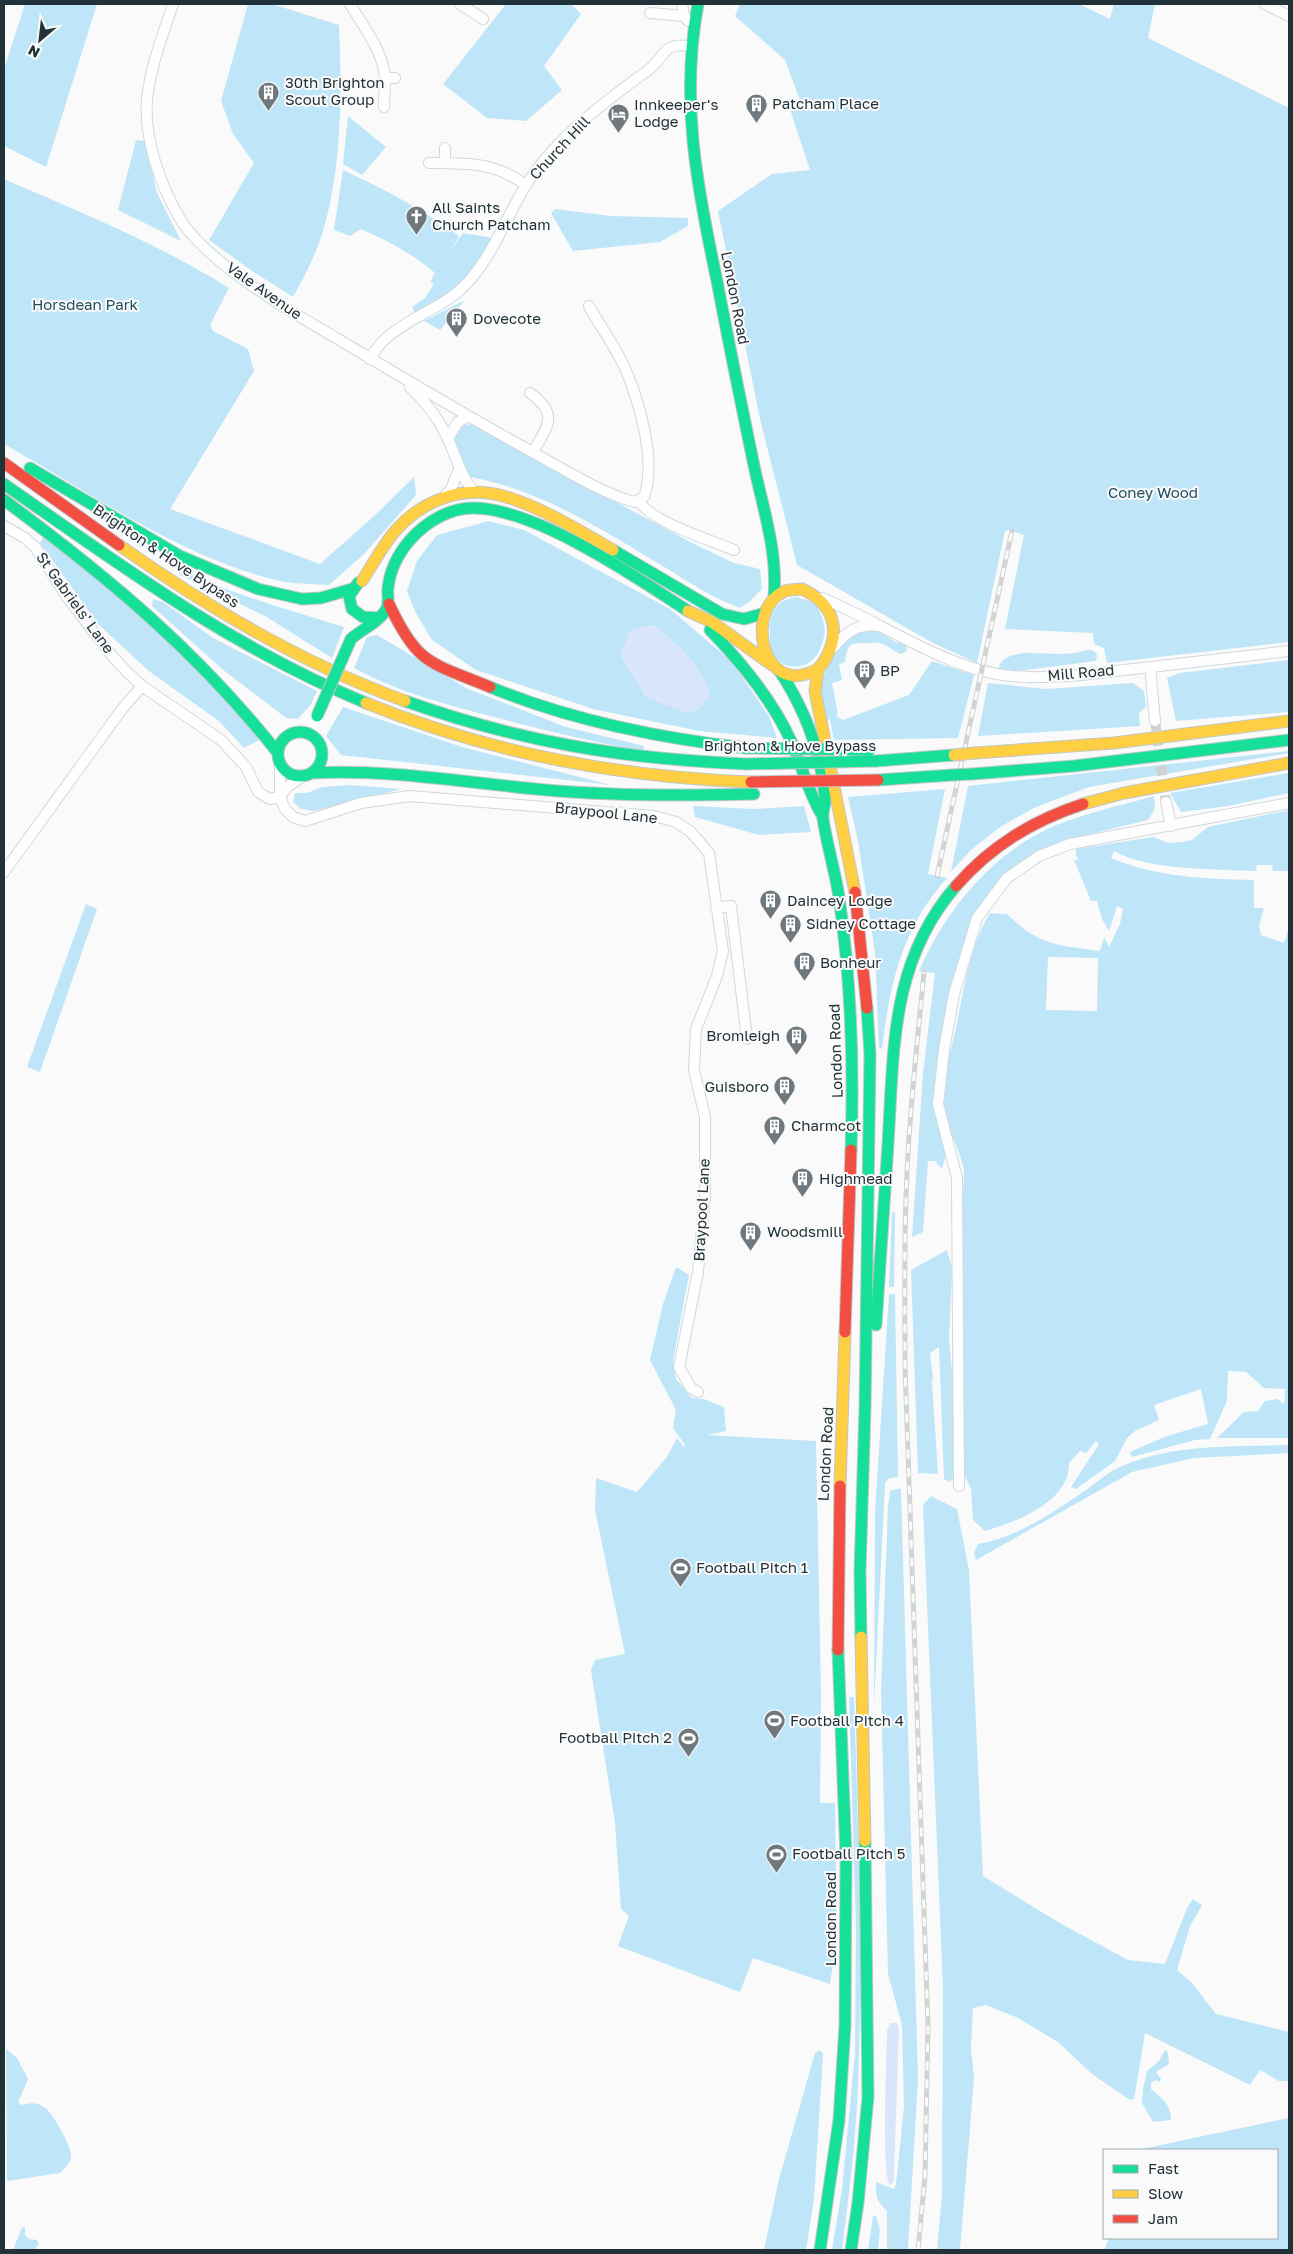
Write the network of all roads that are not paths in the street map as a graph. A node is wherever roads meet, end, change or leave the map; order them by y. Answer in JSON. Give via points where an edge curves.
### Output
{"nodes":[{"id":1,"x":173,"y":4,"type":"edge"},
{"id":2,"x":350,"y":4,"type":"edge"},
{"id":3,"x":460,"y":4,"type":"edge"},
{"id":4,"x":682,"y":4,"type":"edge"},
{"id":5,"x":698,"y":4,"type":"edge"},
{"id":6,"x":1265,"y":4,"type":"edge"},
{"id":7,"x":650,"y":13,"type":"dead end"},
{"id":8,"x":684,"y":16,"type":"junction"},
{"id":9,"x":1289,"y":16,"type":"edge"},
{"id":10,"x":483,"y":19,"type":"dead end"},
{"id":11,"x":693,"y":26,"type":"junction"},
{"id":12,"x":689,"y":46,"type":"junction"},
{"id":13,"x":384,"y":107,"type":"dead end"},
{"id":14,"x":445,"y":148,"type":"dead end"},
{"id":15,"x":429,"y":163,"type":"dead end"},
{"id":16,"x":445,"y":163,"type":"junction"},
{"id":17,"x":526,"y":185,"type":"junction"},
{"id":18,"x":589,"y":306,"type":"dead end"},
{"id":19,"x":369,"y":359,"type":"junction"},
{"id":20,"x":396,"y":375,"type":"junction"},
{"id":21,"x":530,"y":393,"type":"dead end"},
{"id":22,"x":468,"y":416,"type":"junction"},
{"id":23,"x":448,"y":438,"type":"junction"},
{"id":24,"x":534,"y":452,"type":"junction"},
{"id":25,"x":4,"y":453,"type":"edge"},
{"id":26,"x":4,"y":464,"type":"edge"},
{"id":27,"x":459,"y":468,"type":"junction"},
{"id":28,"x":4,"y":484,"type":"edge"},
{"id":29,"x":474,"y":492,"type":"junction"},
{"id":30,"x":445,"y":496,"type":"junction"},
{"id":31,"x":4,"y":500,"type":"edge"},
{"id":32,"x":639,"y":500,"type":"junction"},
{"id":33,"x":4,"y":526,"type":"edge"},
{"id":34,"x":410,"y":541,"type":"junction"},
{"id":35,"x":734,"y":550,"type":"dead end"},
{"id":36,"x":774,"y":553,"type":"junction"},
{"id":37,"x":376,"y":583,"type":"junction"},
{"id":38,"x":352,"y":589,"type":"junction"},
{"id":39,"x":802,"y":589,"type":"junction"},
{"id":40,"x":819,"y":596,"type":"junction"},
{"id":41,"x":774,"y":597,"type":"junction"},
{"id":42,"x":349,"y":604,"type":"junction"},
{"id":43,"x":389,"y":604,"type":"junction"},
{"id":44,"x":765,"y":613,"type":"junction"},
{"id":45,"x":694,"y":615,"type":"junction"},
{"id":46,"x":379,"y":618,"type":"junction"},
{"id":47,"x":882,"y":626,"type":"junction"},
{"id":48,"x":351,"y":639,"type":"junction"},
{"id":49,"x":832,"y":650,"type":"junction"},
{"id":50,"x":1289,"y":651,"type":"edge"},
{"id":51,"x":1150,"y":667,"type":"junction"},
{"id":52,"x":776,"y":668,"type":"junction"},
{"id":53,"x":449,"y":670,"type":"junction"},
{"id":54,"x":818,"y":670,"type":"junction"},
{"id":55,"x":142,"y":686,"type":"junction"},
{"id":56,"x":317,"y":716,"type":"junction"},
{"id":57,"x":1155,"y":721,"type":"tunnel mouth"},
{"id":58,"x":1289,"y":721,"type":"edge"},
{"id":59,"x":300,"y":733,"type":"junction"},
{"id":60,"x":316,"y":739,"type":"junction"},
{"id":61,"x":1289,"y":740,"type":"edge"},
{"id":62,"x":875,"y":756,"type":"junction"},
{"id":63,"x":279,"y":758,"type":"junction"},
{"id":64,"x":1289,"y":763,"type":"edge"},
{"id":65,"x":307,"y":774,"type":"junction"},
{"id":66,"x":878,"y":780,"type":"junction"},
{"id":67,"x":280,"y":798,"type":"junction"},
{"id":68,"x":1166,"y":802,"type":"tunnel mouth"},
{"id":69,"x":1289,"y":803,"type":"edge"},
{"id":70,"x":822,"y":815,"type":"junction"},
{"id":71,"x":1171,"y":826,"type":"junction"},
{"id":72,"x":4,"y":872,"type":"edge"},
{"id":73,"x":716,"y":908,"type":"junction"},
{"id":74,"x":746,"y":1039,"type":"dead end"},
{"id":75,"x":698,"y":1392,"type":"dead end"},
{"id":76,"x":865,"y":1408,"type":"junction"},
{"id":77,"x":959,"y":1486,"type":"dead end"},
{"id":78,"x":820,"y":2250,"type":"edge"},
{"id":79,"x":851,"y":2250,"type":"edge"}],
"edges":[{"from":1,"to":19,"type":"street","name":"Vale Avenue","via":[[154,63],[147,100],[152,150],[180,219],[236,274]]},
{"from":2,"to":13,"type":"street","via":[[390,78]]},
{"from":3,"to":10,"type":"street"},
{"from":4,"to":8,"type":"street"},
{"from":5,"to":11,"type":"highway","name":"London Road"},
{"from":6,"to":9,"type":"street"},
{"from":7,"to":8,"type":"street"},
{"from":8,"to":11,"type":"street"},
{"from":11,"to":12,"type":"highway","name":"London Road"},
{"from":12,"to":17,"type":"street","name":"Church Hill","via":[[678,44],[670,47],[657,63],[558,147]]},
{"from":12,"to":36,"type":"highway","name":"London Road","via":[[688,104],[693,162],[731,358]]},
{"from":14,"to":16,"type":"street"},
{"from":15,"to":16,"type":"street"},
{"from":16,"to":17,"type":"street","via":[[486,165],[512,175]]},
{"from":17,"to":19,"type":"street","name":"Church Hill","via":[[470,280],[444,304],[409,322],[384,341]]},
{"from":18,"to":32,"type":"street","via":[[624,365],[646,437],[648,481],[644,497]]},
{"from":19,"to":20,"type":"street","name":"Vale Avenue"},
{"from":20,"to":22,"type":"street","name":"Vale Avenue"},
{"from":20,"to":23,"type":"street","name":"Vale Avenue","via":[[435,414]]},
{"from":21,"to":24,"type":"street","via":[[549,414],[550,422]]},
{"from":22,"to":23,"type":"street","via":[[458,422]]},
{"from":22,"to":24,"type":"street","name":"Vale Avenue"},
{"from":23,"to":27,"type":"street","name":"Vale Avenue"},
{"from":24,"to":32,"type":"street","name":"Vale Avenue","via":[[617,496],[635,502]]},
{"from":25,"to":38,"type":"highway","via":[[175,553],[223,576],[258,589],[302,599],[321,598]]},
{"from":26,"to":62,"type":"highway","name":"Brighton & Hove Bypass","bridge":true,"via":[[213,608],[304,658],[424,707],[530,738],[643,757],[746,764]]},
{"from":27,"to":29,"type":"street","name":"Vale Avenue"},
{"from":27,"to":30,"type":"street"},
{"from":28,"to":66,"type":"highway","bridge":true,"via":[[197,617],[289,669],[343,694],[437,729],[533,756],[640,774],[750,782]]},
{"from":29,"to":30,"type":"highway"},
{"from":29,"to":44,"type":"highway","via":[[519,502],[572,526],[722,614],[744,618]]},
{"from":30,"to":37,"type":"highway","via":[[419,509],[396,530]]},
{"from":31,"to":63,"type":"highway","via":[[84,560],[168,631],[222,684]]},
{"from":32,"to":35,"type":"street","via":[[651,513]]},
{"from":33,"to":55,"type":"street","name":"St Gabriels' Lane","via":[[35,547],[67,597],[108,650]]},
{"from":34,"to":37,"type":"highway"},
{"from":34,"to":45,"type":"highway","via":[[428,524],[450,512],[474,508],[497,511],[534,524],[577,546]]},
{"from":34,"to":53,"type":"highway","via":[[398,588],[401,610],[422,646]]},
{"from":36,"to":39,"type":"highway","name":"London Road","via":[[788,578]]},
{"from":36,"to":41,"type":"highway","name":"London Road"},
{"from":37,"to":38,"type":"highway"},
{"from":37,"to":43,"type":"highway"},
{"from":38,"to":42,"type":"highway"},
{"from":39,"to":40,"type":"highway"},
{"from":39,"to":41,"type":"highway"},
{"from":40,"to":47,"type":"street","name":"Mill Road"},
{"from":40,"to":49,"type":"highway","via":[[831,615]]},
{"from":41,"to":44,"type":"highway"},
{"from":42,"to":46,"type":"highway","via":[[362,618]]},
{"from":42,"to":48,"type":"highway","via":[[353,620]]},
{"from":43,"to":46,"type":"highway"},
{"from":43,"to":53,"type":"highway","via":[[403,633],[418,652],[427,661]]},
{"from":44,"to":52,"type":"highway","via":[[764,652]]},
{"from":45,"to":52,"type":"highway","via":[[712,622]]},
{"from":45,"to":70,"type":"highway","via":[[734,654],[762,688],[788,734],[812,801]]},
{"from":46,"to":48,"type":"highway"},
{"from":47,"to":49,"type":"street","name":"Mill Road","via":[[857,627],[842,637]]},
{"from":47,"to":51,"type":"street","name":"Mill Road","via":[[956,661],[996,674],[1048,677]]},
{"from":48,"to":56,"type":"highway","bridge":true},
{"from":49,"to":54,"type":"highway"},
{"from":50,"to":51,"type":"street","name":"Mill Road"},
{"from":51,"to":57,"type":"street"},
{"from":52,"to":54,"type":"highway","via":[[797,676]]},
{"from":52,"to":70,"type":"highway","name":"London Road","via":[[789,684],[805,715],[826,799]]},
{"from":53,"to":62,"type":"highway","bridge":true,"via":[[535,705],[590,721],[695,743]]},
{"from":54,"to":76,"type":"highway","via":[[815,691],[844,831],[866,985],[870,1054]]},
{"from":55,"to":67,"type":"street","name":"St Gabriels' Lane","via":[[221,740],[246,767],[258,792],[270,799]]},
{"from":55,"to":72,"type":"street"},
{"from":56,"to":59,"type":"highway"},
{"from":56,"to":60,"type":"highway"},
{"from":58,"to":62,"type":"highway","name":"Brighton & Hove Bypass","bridge":true,"via":[[1114,742],[954,755]]},
{"from":59,"to":60,"type":"highway"},
{"from":59,"to":63,"type":"highway","via":[[283,741]]},
{"from":60,"to":65,"type":"highway","via":[[322,757],[316,769]]},
{"from":61,"to":66,"type":"highway","bridge":true,"via":[[1074,766]]},
{"from":63,"to":65,"type":"highway","via":[[289,773]]},
{"from":63,"to":67,"type":"street"},
{"from":64,"to":76,"type":"highway","via":[[1090,801],[1044,817],[1012,834],[980,858],[937,908],[921,936],[904,983],[895,1027],[874,1364]]},
{"from":65,"to":66,"type":"highway","bridge":true,"via":[[389,771],[515,787],[639,796],[819,790]]},
{"from":65,"to":67,"type":"street","via":[[287,787]]},
{"from":67,"to":73,"type":"street","name":"Braypool Lane","via":[[289,814],[305,820],[361,803],[410,796],[654,816],[676,822],[709,853]]},
{"from":68,"to":71,"type":"street"},
{"from":69,"to":71,"type":"street"},
{"from":70,"to":78,"type":"highway","name":"London Road","via":[[840,906],[848,986],[853,1100],[837,1573],[838,1684],[846,1856],[845,2026],[839,2120]]},
{"from":71,"to":77,"type":"street","via":[[1070,844],[1040,856],[1007,878],[977,918],[954,994],[938,1104],[957,1178]]},
{"from":73,"to":74,"type":"street","via":[[731,906]]},
{"from":73,"to":75,"type":"street","name":"Braypool Lane","via":[[723,951],[717,976],[696,1029],[694,1070],[706,1117],[704,1211],[698,1272],[679,1366],[690,1388]]},
{"from":76,"to":79,"type":"highway","via":[[860,1572],[868,2097]]}]}
